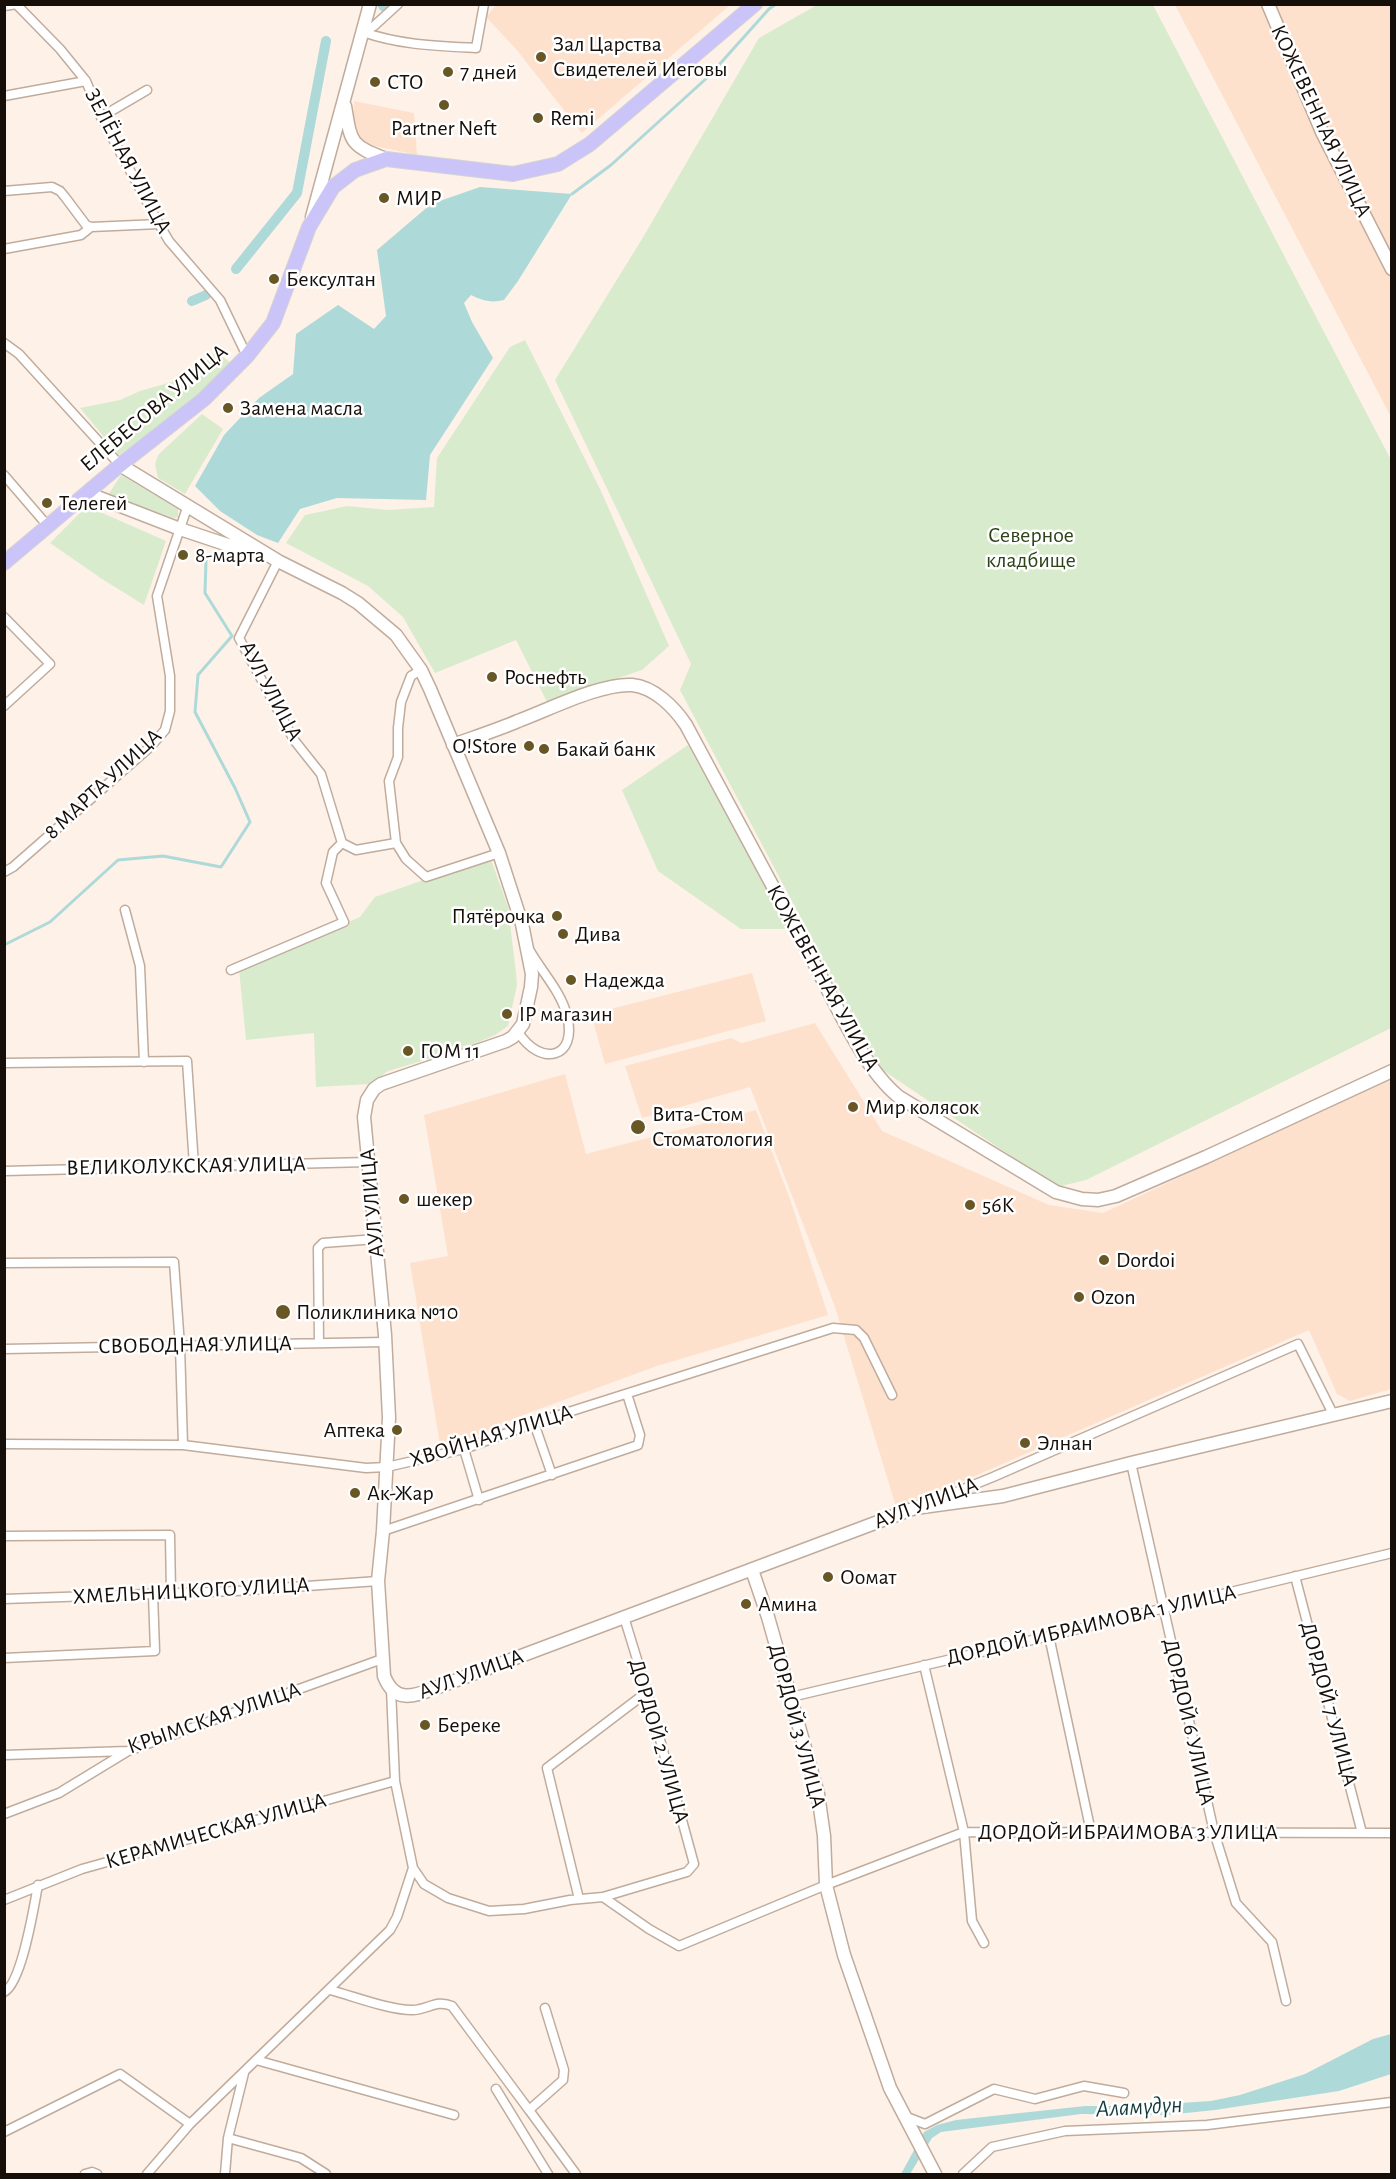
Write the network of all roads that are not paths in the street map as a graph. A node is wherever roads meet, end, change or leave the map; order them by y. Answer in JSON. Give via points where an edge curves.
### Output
{"nodes":[{"id":1,"x":370,"y":4,"type":"edge"},
{"id":2,"x":398,"y":4,"type":"edge"},
{"id":3,"x":755,"y":4,"type":"edge"},
{"id":4,"x":1268,"y":4,"type":"edge"},
{"id":5,"x":17,"y":5,"type":"edge"},
{"id":6,"x":482,"y":5,"type":"edge"},
{"id":7,"x":4,"y":6,"type":"edge"},
{"id":8,"x":363,"y":32,"type":"junction"},
{"id":9,"x":86,"y":81,"type":"junction"},
{"id":10,"x":147,"y":90,"type":"dead end"},
{"id":11,"x":4,"y":96,"type":"edge"},
{"id":12,"x":345,"y":101,"type":"junction"},
{"id":13,"x":101,"y":117,"type":"junction"},
{"id":14,"x":386,"y":159,"type":"junction"},
{"id":15,"x":4,"y":191,"type":"edge"},
{"id":16,"x":159,"y":225,"type":"junction"},
{"id":17,"x":91,"y":227,"type":"junction"},
{"id":18,"x":309,"y":227,"type":"junction"},
{"id":19,"x":4,"y":249,"type":"edge"},
{"id":20,"x":1392,"y":269,"type":"edge"},
{"id":21,"x":4,"y":343,"type":"edge"},
{"id":22,"x":247,"y":356,"type":"junction"},
{"id":23,"x":120,"y":465,"type":"junction"},
{"id":24,"x":4,"y":476,"type":"edge"},
{"id":25,"x":87,"y":493,"type":"junction"},
{"id":26,"x":188,"y":505,"type":"junction"},
{"id":27,"x":47,"y":525,"type":"junction"},
{"id":28,"x":180,"y":529,"type":"junction"},
{"id":29,"x":278,"y":561,"type":"junction"},
{"id":30,"x":4,"y":563,"type":"edge"},
{"id":31,"x":4,"y":617,"type":"edge"},
{"id":32,"x":420,"y":670,"type":"junction"},
{"id":33,"x":4,"y":706,"type":"edge"},
{"id":34,"x":453,"y":745,"type":"junction"},
{"id":35,"x":342,"y":843,"type":"junction"},
{"id":36,"x":396,"y":843,"type":"junction"},
{"id":37,"x":499,"y":853,"type":"junction"},
{"id":38,"x":4,"y":872,"type":"edge"},
{"id":39,"x":125,"y":910,"type":"dead end"},
{"id":40,"x":528,"y":948,"type":"junction"},
{"id":41,"x":231,"y":970,"type":"dead end"},
{"id":42,"x":518,"y":1032,"type":"junction"},
{"id":43,"x":144,"y":1062,"type":"junction"},
{"id":44,"x":4,"y":1063,"type":"edge"},
{"id":45,"x":1392,"y":1071,"type":"edge"},
{"id":46,"x":369,"y":1162,"type":"junction"},
{"id":47,"x":194,"y":1166,"type":"junction"},
{"id":48,"x":4,"y":1171,"type":"edge"},
{"id":49,"x":376,"y":1239,"type":"junction"},
{"id":50,"x":4,"y":1263,"type":"edge"},
{"id":51,"x":385,"y":1342,"type":"junction"},
{"id":52,"x":319,"y":1343,"type":"junction"},
{"id":53,"x":180,"y":1346,"type":"junction"},
{"id":54,"x":4,"y":1349,"type":"edge"},
{"id":55,"x":627,"y":1394,"type":"junction"},
{"id":56,"x":892,"y":1395,"type":"dead end"},
{"id":57,"x":1392,"y":1401,"type":"edge"},
{"id":58,"x":1334,"y":1416,"type":"junction"},
{"id":59,"x":534,"y":1424,"type":"junction"},
{"id":60,"x":4,"y":1444,"type":"edge"},
{"id":61,"x":183,"y":1445,"type":"junction"},
{"id":62,"x":464,"y":1449,"type":"junction"},
{"id":63,"x":1131,"y":1463,"type":"junction"},
{"id":64,"x":387,"y":1467,"type":"junction"},
{"id":65,"x":552,"y":1475,"type":"junction"},
{"id":66,"x":479,"y":1500,"type":"junction"},
{"id":67,"x":915,"y":1508,"type":"junction"},
{"id":68,"x":383,"y":1531,"type":"junction"},
{"id":69,"x":4,"y":1536,"type":"edge"},
{"id":70,"x":1392,"y":1552,"type":"edge"},
{"id":71,"x":752,"y":1570,"type":"junction"},
{"id":72,"x":1295,"y":1576,"type":"junction"},
{"id":73,"x":378,"y":1581,"type":"junction"},
{"id":74,"x":171,"y":1593,"type":"junction"},
{"id":75,"x":153,"y":1594,"type":"junction"},
{"id":76,"x":4,"y":1599,"type":"edge"},
{"id":77,"x":1163,"y":1609,"type":"junction"},
{"id":78,"x":624,"y":1617,"type":"junction"},
{"id":79,"x":1049,"y":1636,"type":"junction"},
{"id":80,"x":4,"y":1658,"type":"edge"},
{"id":81,"x":382,"y":1659,"type":"junction"},
{"id":82,"x":924,"y":1665,"type":"junction"},
{"id":83,"x":391,"y":1689,"type":"junction"},
{"id":84,"x":647,"y":1692,"type":"junction"},
{"id":85,"x":791,"y":1697,"type":"junction"},
{"id":86,"x":128,"y":1751,"type":"junction"},
{"id":87,"x":4,"y":1755,"type":"edge"},
{"id":88,"x":395,"y":1781,"type":"junction"},
{"id":89,"x":4,"y":1814,"type":"edge"},
{"id":90,"x":964,"y":1832,"type":"junction"},
{"id":91,"x":1091,"y":1832,"type":"junction"},
{"id":92,"x":1214,"y":1832,"type":"junction"},
{"id":93,"x":1362,"y":1833,"type":"junction"},
{"id":94,"x":1392,"y":1833,"type":"edge"},
{"id":95,"x":413,"y":1868,"type":"junction"},
{"id":96,"x":38,"y":1885,"type":"junction"},
{"id":97,"x":826,"y":1885,"type":"junction"},
{"id":98,"x":603,"y":1896,"type":"junction"},
{"id":99,"x":579,"y":1899,"type":"junction"},
{"id":100,"x":4,"y":1900,"type":"edge"},
{"id":101,"x":984,"y":1943,"type":"dead end"},
{"id":102,"x":330,"y":1990,"type":"junction"},
{"id":103,"x":4,"y":1992,"type":"edge"},
{"id":104,"x":1286,"y":2001,"type":"dead end"},
{"id":105,"x":546,"y":2008,"type":"dead end"},
{"id":106,"x":256,"y":2060,"type":"junction"},
{"id":107,"x":244,"y":2072,"type":"junction"},
{"id":108,"x":496,"y":2089,"type":"dead end"},
{"id":109,"x":1124,"y":2093,"type":"dead end"},
{"id":110,"x":1392,"y":2102,"type":"edge"},
{"id":111,"x":530,"y":2110,"type":"junction"},
{"id":112,"x":454,"y":2115,"type":"dead end"},
{"id":113,"x":904,"y":2118,"type":"junction"},
{"id":114,"x":190,"y":2124,"type":"junction"},
{"id":115,"x":4,"y":2132,"type":"edge"},
{"id":116,"x":228,"y":2138,"type":"junction"},
{"id":117,"x":934,"y":2173,"type":"edge"},
{"id":118,"x":85,"y":2175,"type":"edge"},
{"id":119,"x":97,"y":2175,"type":"edge"},
{"id":120,"x":147,"y":2175,"type":"edge"},
{"id":121,"x":225,"y":2175,"type":"edge"},
{"id":122,"x":326,"y":2175,"type":"edge"},
{"id":123,"x":548,"y":2175,"type":"edge"},
{"id":124,"x":576,"y":2175,"type":"edge"},
{"id":125,"x":963,"y":2175,"type":"edge"}],
"edges":[{"from":1,"to":8,"type":"main road"},
{"from":2,"to":8,"type":"street"},
{"from":3,"to":14,"type":"main road","via":[[590,144],[558,164],[513,174]]},
{"from":4,"to":20,"type":"main road","name":"КОЖЕВЕННАЯ УЛИЦА","via":[[1322,132]]},
{"from":5,"to":7,"type":"street"},
{"from":5,"to":9,"type":"street","name":"ЗЕЛЁНАЯ УЛИЦА"},
{"from":6,"to":8,"type":"street","via":[[476,48],[426,46]]},
{"from":8,"to":12,"type":"main road"},
{"from":9,"to":11,"type":"street"},
{"from":9,"to":13,"type":"street","name":"ЗЕЛЁНАЯ УЛИЦА"},
{"from":10,"to":13,"type":"street"},
{"from":12,"to":14,"type":"main road","via":[[350,136],[363,150]]},
{"from":12,"to":18,"type":"main road"},
{"from":13,"to":16,"type":"street","name":"ЗЕЛЁНАЯ УЛИЦА"},
{"from":14,"to":18,"type":"main road","name":"ЕЛЕБЕСОВА УЛИЦА","via":[[355,170],[333,187]]},
{"from":15,"to":17,"type":"street","via":[[52,187]]},
{"from":16,"to":17,"type":"street"},
{"from":16,"to":22,"type":"street","name":"ЗЕЛЁНАЯ УЛИЦА","via":[[220,300]]},
{"from":17,"to":19,"type":"street","via":[[81,235]]},
{"from":18,"to":22,"type":"main road","name":"ЕЛЕБЕСОВА УЛИЦА","via":[[273,323]]},
{"from":21,"to":23,"type":"street","via":[[19,354]]},
{"from":22,"to":23,"type":"main road","name":"ЕЛЕБЕСОВА УЛИЦА","via":[[204,399]]},
{"from":23,"to":25,"type":"main road","name":"ЕЛЕБЕСОВА УЛИЦА"},
{"from":23,"to":26,"type":"main road"},
{"from":24,"to":27,"type":"street"},
{"from":25,"to":27,"type":"main road","name":"ЕЛЕБЕСОВА УЛИЦА"},
{"from":25,"to":28,"type":"main road"},
{"from":26,"to":28,"type":"street","name":"8 МАРТА УЛИЦА"},
{"from":26,"to":29,"type":"main road"},
{"from":27,"to":30,"type":"main road","name":"ЕЛЕБЕСОВА УЛИЦА"},
{"from":28,"to":29,"type":"main road"},
{"from":28,"to":38,"type":"street","name":"8 МАРТА УЛИЦА","via":[[157,596],[170,676],[170,711],[165,730]]},
{"from":29,"to":32,"type":"main road","via":[[365,608],[396,635]]},
{"from":29,"to":35,"type":"street","name":"АУЛ УЛИЦА","via":[[238,638],[294,740],[321,774]]},
{"from":31,"to":33,"type":"street","via":[[50,664]]},
{"from":32,"to":34,"type":"main road"},
{"from":32,"to":36,"type":"street","via":[[411,676],[401,702],[398,757],[389,781]]},
{"from":34,"to":37,"type":"main road"},
{"from":34,"to":45,"type":"main road","name":"КОЖЕВЕННАЯ УЛИЦА","via":[[615,687],[632,685],[659,697],[686,725],[881,1081],[899,1097],[1056,1191],[1089,1200],[1116,1196]]},
{"from":35,"to":36,"type":"street","via":[[356,850]]},
{"from":35,"to":41,"type":"street","via":[[333,852],[326,883],[344,922]]},
{"from":36,"to":37,"type":"street","via":[[406,859],[426,876]]},
{"from":37,"to":40,"type":"main road"},
{"from":39,"to":43,"type":"street","via":[[140,966]]},
{"from":40,"to":42,"type":"main road","via":[[531,987]]},
{"from":40,"to":42,"type":"street","via":[[560,997],[569,1031],[561,1050],[546,1055],[531,1047]]},
{"from":42,"to":46,"type":"main road","name":"АУЛ УЛИЦА","via":[[506,1041],[387,1081],[374,1089],[364,1117]]},
{"from":43,"to":44,"type":"street"},
{"from":43,"to":47,"type":"street","via":[[187,1061]]},
{"from":46,"to":47,"type":"street","name":"ВЕЛИКОЛУКСКАЯ УЛИЦА"},
{"from":46,"to":49,"type":"main road","name":"АУЛ УЛИЦА"},
{"from":47,"to":48,"type":"street","name":"ВЕЛИКОЛУКСКАЯ УЛИЦА"},
{"from":49,"to":51,"type":"main road","name":"АУЛ УЛИЦА"},
{"from":49,"to":52,"type":"street","via":[[323,1243],[318,1248]]},
{"from":50,"to":53,"type":"street","via":[[174,1262]]},
{"from":51,"to":52,"type":"street","name":"СВОБОДНАЯ УЛИЦА"},
{"from":51,"to":64,"type":"main road","name":"АУЛ УЛИЦА"},
{"from":52,"to":53,"type":"street","name":"СВОБОДНАЯ УЛИЦА"},
{"from":53,"to":54,"type":"street","name":"СВОБОДНАЯ УЛИЦА"},
{"from":53,"to":61,"type":"street"},
{"from":55,"to":56,"type":"street","name":"ХВОЙНАЯ УЛИЦА","via":[[833,1328],[856,1330],[864,1338]]},
{"from":55,"to":59,"type":"street","name":"ХВОЙНАЯ УЛИЦА"},
{"from":55,"to":65,"type":"street","via":[[640,1435],[638,1445]]},
{"from":57,"to":58,"type":"main road"},
{"from":58,"to":63,"type":"main road"},
{"from":58,"to":67,"type":"street","name":"АУЛ УЛИЦА","via":[[1298,1344]]},
{"from":59,"to":62,"type":"street","name":"ХВОЙНАЯ УЛИЦА"},
{"from":59,"to":65,"type":"street"},
{"from":60,"to":61,"type":"street","name":"ХВОЙНАЯ УЛИЦА"},
{"from":61,"to":64,"type":"street","name":"ХВОЙНАЯ УЛИЦА","via":[[366,1468]]},
{"from":62,"to":64,"type":"street","name":"ХВОЙНАЯ УЛИЦА"},
{"from":62,"to":66,"type":"street"},
{"from":63,"to":67,"type":"main road","via":[[1003,1496]]},
{"from":63,"to":77,"type":"street","name":"ДОРДОЙ 6 УЛИЦА"},
{"from":64,"to":68,"type":"main road","name":"АУЛ УЛИЦА"},
{"from":65,"to":66,"type":"street"},
{"from":66,"to":68,"type":"street"},
{"from":67,"to":71,"type":"main road","name":"АУЛ УЛИЦА"},
{"from":68,"to":73,"type":"main road","name":"АУЛ УЛИЦА"},
{"from":69,"to":74,"type":"street","via":[[170,1535]]},
{"from":70,"to":72,"type":"street","name":"ДОРДОЙ ИБРАИМОВА 1 УЛИЦА"},
{"from":71,"to":78,"type":"main road","name":"АУЛ УЛИЦА"},
{"from":71,"to":85,"type":"main road","name":"ДОРДОЙ 3 УЛИЦА"},
{"from":72,"to":77,"type":"street","name":"ДОРДОЙ ИБРАИМОВА 1 УЛИЦА"},
{"from":72,"to":93,"type":"street","name":"ДОРДОЙ 7 УЛИЦА"},
{"from":73,"to":74,"type":"street","name":"ХМЕЛЬНИЦКОГО УЛИЦА"},
{"from":73,"to":81,"type":"main road","name":"АУЛ УЛИЦА"},
{"from":74,"to":75,"type":"street","name":"ХМЕЛЬНИЦКОГО УЛИЦА"},
{"from":75,"to":76,"type":"street","name":"ХМЕЛЬНИЦКОГО УЛИЦА"},
{"from":75,"to":80,"type":"street","via":[[155,1651]]},
{"from":77,"to":79,"type":"street","name":"ДОРДОЙ ИБРАИМОВА 1 УЛИЦА"},
{"from":77,"to":92,"type":"street","name":"ДОРДОЙ 6 УЛИЦА"},
{"from":78,"to":83,"type":"main road","name":"АУЛ УЛИЦА","via":[[412,1695],[400,1695]]},
{"from":78,"to":84,"type":"street","name":"ДОРДОЙ 2 УЛИЦА"},
{"from":79,"to":82,"type":"street","name":"ДОРДОЙ ИБРАИМОВА 1 УЛИЦА"},
{"from":79,"to":91,"type":"street"},
{"from":81,"to":83,"type":"main road","name":"АУЛ УЛИЦА"},
{"from":81,"to":86,"type":"street","name":"КРЫМСКАЯ УЛИЦА"},
{"from":82,"to":85,"type":"street","name":"ДОРДОЙ ИБРАИМОВА 1 УЛИЦА"},
{"from":82,"to":90,"type":"street"},
{"from":83,"to":88,"type":"street"},
{"from":84,"to":98,"type":"street","name":"ДОРДОЙ 2 УЛИЦА","via":[[693,1864],[687,1872]]},
{"from":84,"to":99,"type":"street","via":[[547,1768]]},
{"from":85,"to":97,"type":"main road","name":"ДОРДОЙ 3 УЛИЦА","via":[[818,1794]]},
{"from":86,"to":87,"type":"street","name":"КРЫМСКАЯ УЛИЦА"},
{"from":86,"to":89,"type":"street","via":[[59,1793]]},
{"from":88,"to":95,"type":"street"},
{"from":88,"to":96,"type":"street","name":"КЕРАМИЧЕСКАЯ УЛИЦА","via":[[82,1869]]},
{"from":90,"to":91,"type":"street","name":"ДОРДОЙ-ИБРАИМОВА 3 УЛИЦА"},
{"from":90,"to":97,"type":"street","name":"ДОРДОЙ-ИБРАИМОВА 3 УЛИЦА"},
{"from":90,"to":101,"type":"street","via":[[972,1921]]},
{"from":91,"to":92,"type":"street","name":"ДОРДОЙ-ИБРАИМОВА 3 УЛИЦА"},
{"from":92,"to":93,"type":"street","name":"ДОРДОЙ-ИБРАИМОВА 3 УЛИЦА"},
{"from":92,"to":104,"type":"street","name":"ДОРДОЙ 6 УЛИЦА","via":[[1236,1903],[1272,1941]]},
{"from":93,"to":94,"type":"street","name":"ДОРДОЙ-ИБРАИМОВА 3 УЛИЦА"},
{"from":95,"to":99,"type":"street","via":[[424,1884],[448,1898],[489,1911]]},
{"from":95,"to":102,"type":"street","via":[[390,1930]]},
{"from":96,"to":100,"type":"street","name":"КЕРАМИЧЕСКАЯ УЛИЦА"},
{"from":96,"to":103,"type":"street","via":[[16,1976]]},
{"from":97,"to":98,"type":"street","name":"ДОРДОЙ-ИБРАИМОВА 3 УЛИЦА","via":[[679,1946]]},
{"from":97,"to":113,"type":"main road","name":"ДОРДОЙ 3 УЛИЦА","via":[[854,1990]]},
{"from":98,"to":99,"type":"street"},
{"from":102,"to":106,"type":"street"},
{"from":102,"to":111,"type":"street","via":[[398,2009],[415,2010],[439,2003],[452,2006]]},
{"from":105,"to":111,"type":"street","via":[[564,2070],[563,2080]]},
{"from":106,"to":107,"type":"street"},
{"from":106,"to":112,"type":"street"},
{"from":107,"to":114,"type":"street"},
{"from":107,"to":116,"type":"street"},
{"from":108,"to":123,"type":"street"},
{"from":109,"to":113,"type":"street","via":[[1084,2086],[1035,2098],[994,2089],[925,2124]]},
{"from":110,"to":125,"type":"street","via":[[1207,2125],[1065,2132],[992,2147]]},
{"from":111,"to":124,"type":"street"},
{"from":113,"to":117,"type":"main road","name":"ДОРДОЙ 3 УЛИЦА"},
{"from":114,"to":115,"type":"street","via":[[120,2074]]},
{"from":114,"to":120,"type":"street"},
{"from":116,"to":121,"type":"street"},
{"from":116,"to":122,"type":"street","via":[[301,2158]]},
{"from":118,"to":119,"type":"street"}]}
